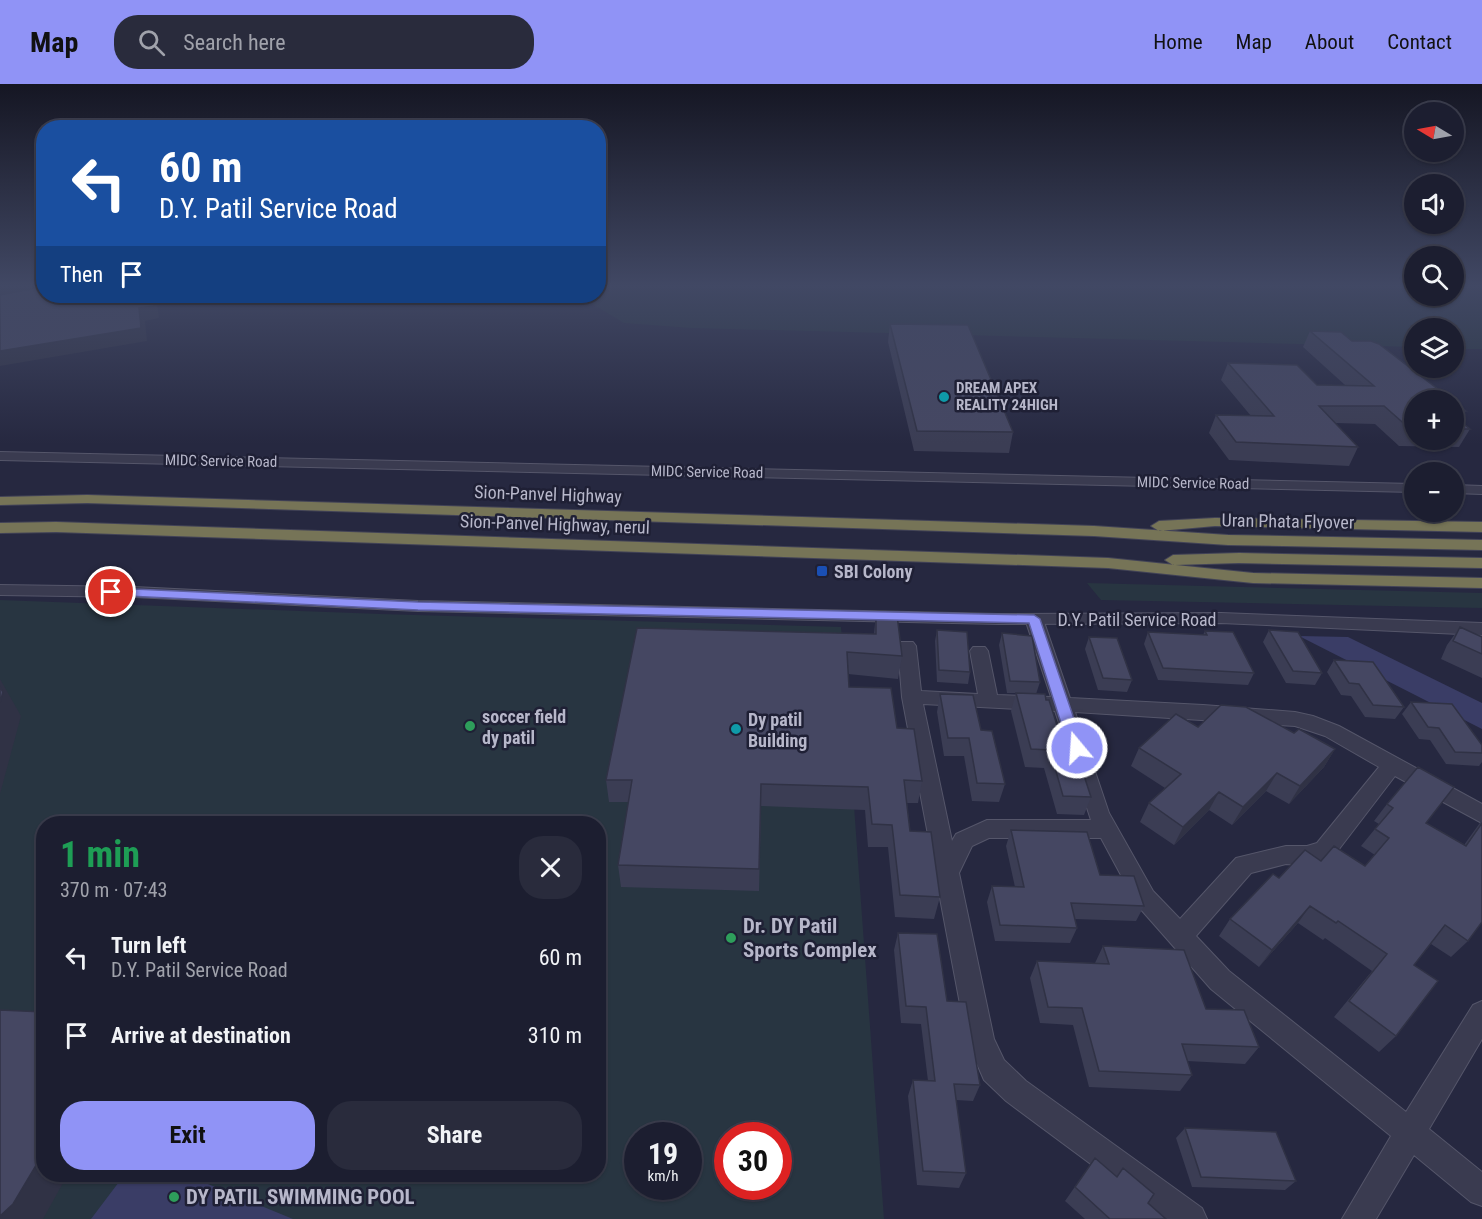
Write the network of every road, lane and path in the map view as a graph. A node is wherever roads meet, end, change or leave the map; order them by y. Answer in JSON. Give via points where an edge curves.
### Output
{"nodes":[{"id":1,"x":0,"y":456,"type":"edge"},
{"id":2,"x":1404,"y":488,"type":"edge"},
{"id":3,"x":1464,"y":489,"type":"edge"},
{"id":4,"x":1482,"y":490,"type":"edge"},
{"id":5,"x":0,"y":501,"type":"edge"},
{"id":6,"x":1482,"y":527,"type":"edge"},
{"id":7,"x":0,"y":528,"type":"edge"},
{"id":8,"x":1094,"y":531,"type":"junction"},
{"id":9,"x":1482,"y":545,"type":"edge"},
{"id":10,"x":1108,"y":563,"type":"junction"},
{"id":11,"x":1482,"y":563,"type":"edge"},
{"id":12,"x":1482,"y":582,"type":"edge"},
{"id":13,"x":0,"y":590,"type":"edge"},
{"id":14,"x":1034,"y":619,"type":"junction"},
{"id":15,"x":1482,"y":629,"type":"edge"},
{"id":16,"x":907,"y":646,"type":"dead end"},
{"id":17,"x":979,"y":651,"type":"dead end"},
{"id":18,"x":912,"y":697,"type":"junction"},
{"id":19,"x":989,"y":701,"type":"junction"},
{"id":20,"x":1062,"y":704,"type":"junction"},
{"id":21,"x":1393,"y":764,"type":"junction"},
{"id":22,"x":1482,"y":814,"type":"edge"},
{"id":23,"x":1107,"y":829,"type":"junction"},
{"id":24,"x":946,"y":875,"type":"junction"},
{"id":25,"x":1180,"y":936,"type":"junction"},
{"id":26,"x":1482,"y":1014,"type":"edge"},
{"id":27,"x":1410,"y":1135,"type":"junction"},
{"id":28,"x":1482,"y":1191,"type":"edge"},
{"id":29,"x":1191,"y":1219,"type":"edge"},
{"id":30,"x":1358,"y":1219,"type":"edge"}],
"edges":[{"from":1,"to":2,"type":"street","name":"MIDC Service Road"},
{"from":3,"to":4,"type":"street"},
{"from":5,"to":8,"type":"highway","name":"Sion-Panvel Highway","via":[[87,499]]},
{"from":6,"to":8,"type":"highway","via":[[1215,522]]},
{"from":7,"to":10,"type":"highway","name":"Sion-Panvel Highway, nerul","via":[[68,527]]},
{"from":8,"to":9,"type":"highway","name":"Uran Phata Flyover","via":[[1228,540]]},
{"from":10,"to":11,"type":"highway","name":"Uran Phata Flyover","via":[[1239,558]]},
{"from":10,"to":12,"type":"highway","via":[[1253,578]]},
{"from":13,"to":14,"type":"street","name":"D.Y. Patil Service Road","via":[[134,592],[418,606]]},
{"from":14,"to":15,"type":"street","name":"D.Y. Patil Service Road","via":[[1221,618]]},
{"from":14,"to":20,"type":"street"},
{"from":16,"to":18,"type":"street"},
{"from":17,"to":19,"type":"street"},
{"from":18,"to":19,"type":"street"},
{"from":18,"to":24,"type":"street"},
{"from":19,"to":20,"type":"street"},
{"from":20,"to":21,"type":"street","via":[[1295,719],[1332,731]]},
{"from":20,"to":23,"type":"street"},
{"from":21,"to":22,"type":"street"},
{"from":21,"to":25,"type":"street","via":[[1325,850],[1244,865]]},
{"from":23,"to":24,"type":"street","via":[[987,830],[964,840]]},
{"from":23,"to":25,"type":"street","via":[[1145,898]]},
{"from":24,"to":29,"type":"street","via":[[981,1041],[994,1070],[1016,1091]]},
{"from":25,"to":27,"type":"street","via":[[1220,980]]},
{"from":26,"to":27,"type":"street"},
{"from":27,"to":28,"type":"street"},
{"from":27,"to":30,"type":"street"}]}
